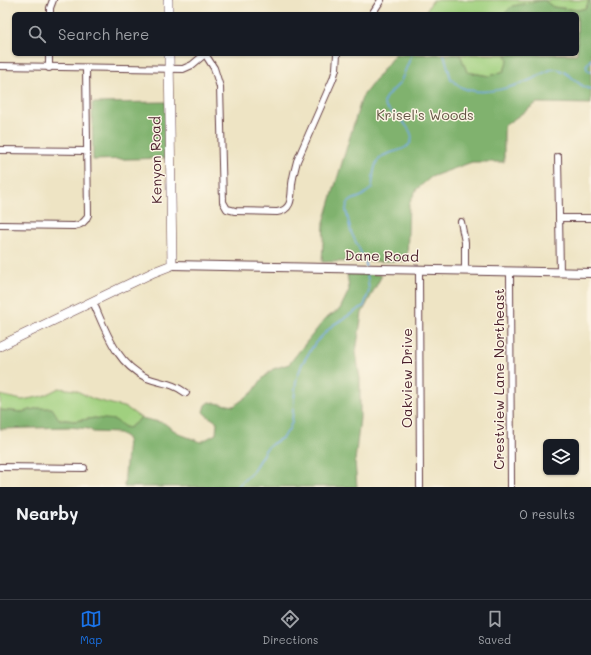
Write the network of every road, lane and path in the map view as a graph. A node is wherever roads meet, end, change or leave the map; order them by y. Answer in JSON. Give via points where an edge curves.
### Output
{"nodes":[{"id":1,"x":53,"y":0,"type":"edge"},
{"id":2,"x":168,"y":0,"type":"edge"},
{"id":3,"x":381,"y":0,"type":"edge"},
{"id":4,"x":50,"y":12,"type":"edge"},
{"id":5,"x":168,"y":12,"type":"edge"},
{"id":6,"x":373,"y":12,"type":"edge"},
{"id":7,"x":49,"y":56,"type":"edge"},
{"id":8,"x":169,"y":56,"type":"edge"},
{"id":9,"x":203,"y":56,"type":"edge"},
{"id":10,"x":206,"y":56,"type":"edge"},
{"id":11,"x":337,"y":56,"type":"edge"},
{"id":12,"x":0,"y":66,"type":"edge"},
{"id":13,"x":49,"y":68,"type":"junction"},
{"id":14,"x":86,"y":68,"type":"junction"},
{"id":15,"x":169,"y":70,"type":"junction"},
{"id":16,"x":0,"y":150,"type":"edge"},
{"id":17,"x":88,"y":151,"type":"junction"},
{"id":18,"x":558,"y":157,"type":"dead end"},
{"id":19,"x":559,"y":218,"type":"junction"},
{"id":20,"x":591,"y":218,"type":"edge"},
{"id":21,"x":461,"y":222,"type":"dead end"},
{"id":22,"x":0,"y":225,"type":"edge"},
{"id":23,"x":172,"y":265,"type":"junction"},
{"id":24,"x":419,"y":270,"type":"junction"},
{"id":25,"x":465,"y":270,"type":"junction"},
{"id":26,"x":510,"y":271,"type":"junction"},
{"id":27,"x":560,"y":272,"type":"junction"},
{"id":28,"x":591,"y":273,"type":"edge"},
{"id":29,"x":93,"y":302,"type":"junction"},
{"id":30,"x":0,"y":346,"type":"edge"},
{"id":31,"x":186,"y":393,"type":"dead end"},
{"id":32,"x":0,"y":467,"type":"edge"},
{"id":33,"x":84,"y":468,"type":"dead end"},
{"id":34,"x":420,"y":487,"type":"edge"},
{"id":35,"x":511,"y":487,"type":"edge"}],
"edges":[{"from":1,"to":4,"type":"street"},
{"from":2,"to":5,"type":"main road"},
{"from":3,"to":6,"type":"street"},
{"from":7,"to":13,"type":"street"},
{"from":8,"to":15,"type":"main road","name":"Kenyon Road"},
{"from":9,"to":15,"type":"street","via":[[188,68]]},
{"from":10,"to":11,"type":"street","via":[[214,68],[220,87],[223,202],[227,209],[235,211],[278,212],[284,211],[290,205],[297,161],[333,80]]},
{"from":12,"to":13,"type":"street"},
{"from":13,"to":14,"type":"street"},
{"from":14,"to":15,"type":"street"},
{"from":14,"to":17,"type":"street"},
{"from":15,"to":23,"type":"main road","name":"Kenyon Road"},
{"from":16,"to":17,"type":"street"},
{"from":17,"to":22,"type":"street","via":[[88,215],[84,222],[74,226]]},
{"from":18,"to":19,"type":"street"},
{"from":19,"to":20,"type":"street"},
{"from":19,"to":27,"type":"street"},
{"from":21,"to":25,"type":"street","via":[[465,242]]},
{"from":23,"to":24,"type":"street","name":"Dane Road"},
{"from":23,"to":29,"type":"main road"},
{"from":24,"to":25,"type":"street","name":"Dane Road"},
{"from":24,"to":34,"type":"street","name":"Oakview Drive"},
{"from":25,"to":26,"type":"street","name":"Dane Road"},
{"from":26,"to":27,"type":"street","name":"Dane Road"},
{"from":26,"to":35,"type":"street","name":"Crestview Lane Northeast"},
{"from":27,"to":28,"type":"street","name":"Dane Road"},
{"from":29,"to":30,"type":"main road"},
{"from":29,"to":31,"type":"street","via":[[115,349],[126,364],[144,377],[171,384]]},
{"from":32,"to":33,"type":"street"}]}
